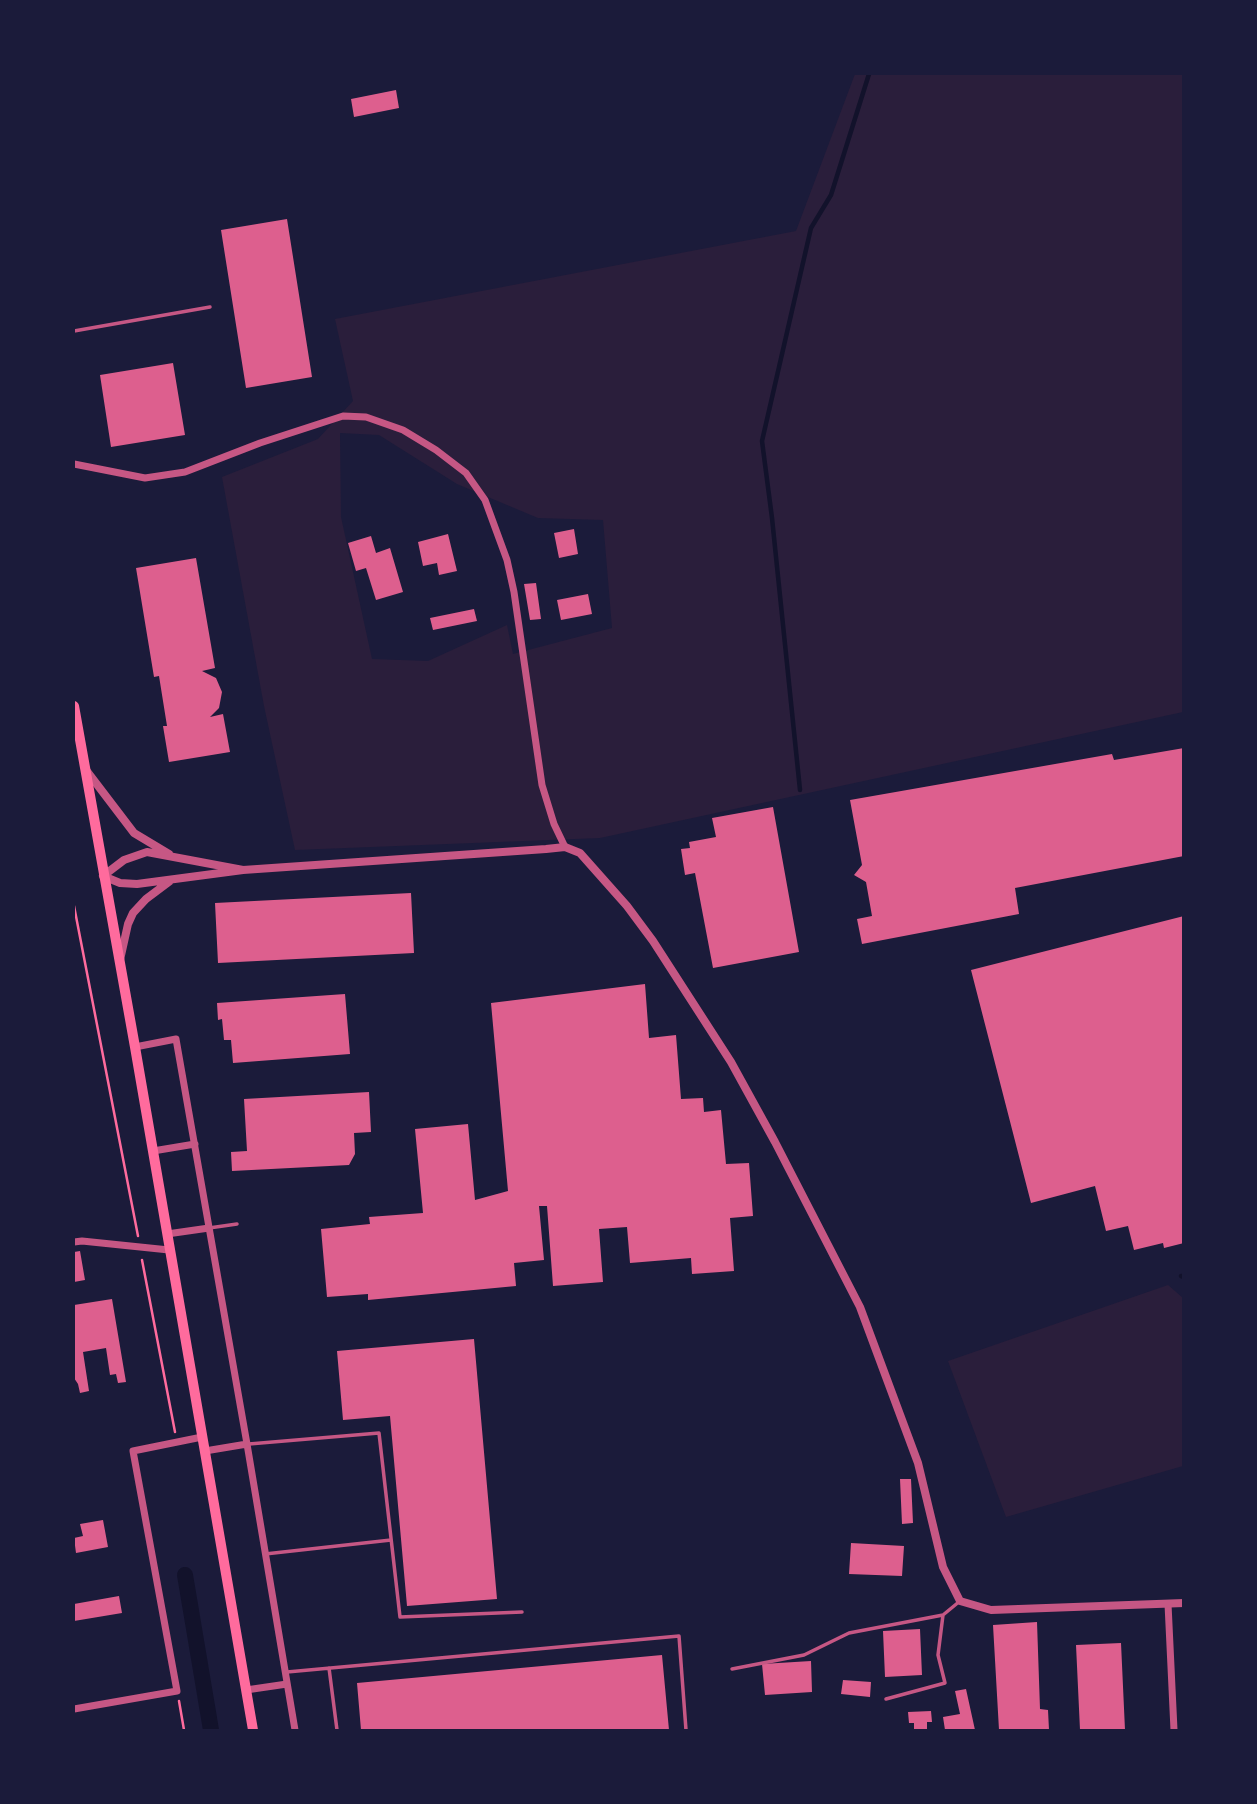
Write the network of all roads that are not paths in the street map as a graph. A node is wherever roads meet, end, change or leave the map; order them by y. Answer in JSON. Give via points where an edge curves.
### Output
{"nodes":[{"id":1,"x":210,"y":307,"type":"dead end"},
{"id":2,"x":74,"y":331,"type":"edge"},
{"id":3,"x":74,"y":464,"type":"edge"},
{"id":4,"x":74,"y":706,"type":"edge"},
{"id":5,"x":84,"y":767,"type":"junction"},
{"id":6,"x":565,"y":847,"type":"junction"},
{"id":7,"x":174,"y":857,"type":"junction"},
{"id":8,"x":243,"y":870,"type":"junction"},
{"id":9,"x":103,"y":876,"type":"junction"},
{"id":10,"x":170,"y":881,"type":"junction"},
{"id":11,"x":119,"y":966,"type":"junction"},
{"id":12,"x":135,"y":1047,"type":"junction"},
{"id":13,"x":195,"y":1144,"type":"junction"},
{"id":14,"x":153,"y":1151,"type":"junction"},
{"id":15,"x":236,"y":1224,"type":"dead end"},
{"id":16,"x":209,"y":1228,"type":"junction"},
{"id":17,"x":167,"y":1234,"type":"junction"},
{"id":18,"x":74,"y":1242,"type":"edge"},
{"id":19,"x":169,"y":1250,"type":"junction"},
{"id":20,"x":202,"y":1437,"type":"junction"},
{"id":21,"x":247,"y":1444,"type":"junction"},
{"id":22,"x":205,"y":1451,"type":"junction"},
{"id":23,"x":391,"y":1540,"type":"junction"},
{"id":24,"x":265,"y":1554,"type":"junction"},
{"id":25,"x":960,"y":1601,"type":"junction"},
{"id":26,"x":1184,"y":1603,"type":"edge"},
{"id":27,"x":1168,"y":1604,"type":"junction"},
{"id":28,"x":523,"y":1612,"type":"dead end"},
{"id":29,"x":943,"y":1615,"type":"junction"},
{"id":30,"x":329,"y":1668,"type":"junction"},
{"id":31,"x":732,"y":1669,"type":"dead end"},
{"id":32,"x":285,"y":1673,"type":"junction"},
{"id":33,"x":287,"y":1684,"type":"junction"},
{"id":34,"x":246,"y":1690,"type":"junction"},
{"id":35,"x":886,"y":1699,"type":"dead end"},
{"id":36,"x":74,"y":1710,"type":"edge"},
{"id":37,"x":253,"y":1731,"type":"edge"},
{"id":38,"x":295,"y":1731,"type":"edge"},
{"id":39,"x":337,"y":1731,"type":"edge"},
{"id":40,"x":686,"y":1731,"type":"edge"},
{"id":41,"x":1174,"y":1731,"type":"edge"}],
"edges":[{"from":1,"to":2,"type":"lane"},
{"from":3,"to":6,"type":"street","via":[[145,478],[185,472],[343,416],[366,417],[403,430],[466,473],[485,499],[508,560],[542,785]]},
{"from":4,"to":5,"type":"main road"},
{"from":5,"to":7,"type":"street","via":[[134,833]]},
{"from":5,"to":9,"type":"main road"},
{"from":6,"to":8,"type":"street"},
{"from":6,"to":25,"type":"street","via":[[580,853],[597,870],[653,941],[731,1062],[775,1142],[860,1307],[918,1462],[943,1567]]},
{"from":7,"to":8,"type":"street"},
{"from":7,"to":9,"type":"street","via":[[138,854]]},
{"from":8,"to":10,"type":"street"},
{"from":9,"to":10,"type":"street","via":[[120,883]]},
{"from":9,"to":11,"type":"main road"},
{"from":10,"to":11,"type":"street","via":[[133,913]]},
{"from":11,"to":12,"type":"main road"},
{"from":12,"to":13,"type":"street","via":[[176,1039]]},
{"from":12,"to":14,"type":"main road"},
{"from":13,"to":14,"type":"street"},
{"from":13,"to":16,"type":"street"},
{"from":14,"to":17,"type":"main road"},
{"from":15,"to":16,"type":"lane"},
{"from":16,"to":17,"type":"street"},
{"from":16,"to":21,"type":"street"},
{"from":17,"to":19,"type":"main road"},
{"from":18,"to":19,"type":"street"},
{"from":19,"to":20,"type":"main road"},
{"from":20,"to":22,"type":"main road"},
{"from":20,"to":36,"type":"street","via":[[132,1451],[177,1691]]},
{"from":21,"to":22,"type":"street"},
{"from":21,"to":23,"type":"lane","via":[[379,1433]]},
{"from":21,"to":24,"type":"street"},
{"from":22,"to":34,"type":"main road"},
{"from":23,"to":24,"type":"lane"},
{"from":23,"to":28,"type":"lane","via":[[400,1618]]},
{"from":24,"to":32,"type":"street"},
{"from":25,"to":27,"type":"street","via":[[991,1610]]},
{"from":25,"to":29,"type":"lane"},
{"from":26,"to":27,"type":"street"},
{"from":27,"to":41,"type":"street"},
{"from":29,"to":31,"type":"lane","via":[[849,1633],[804,1656]]},
{"from":29,"to":35,"type":"lane","via":[[938,1655],[945,1683]]},
{"from":30,"to":32,"type":"lane"},
{"from":30,"to":39,"type":"lane"},
{"from":30,"to":40,"type":"lane","via":[[679,1636]]},
{"from":32,"to":33,"type":"street"},
{"from":33,"to":34,"type":"street"},
{"from":33,"to":38,"type":"street"},
{"from":34,"to":37,"type":"main road"}]}
